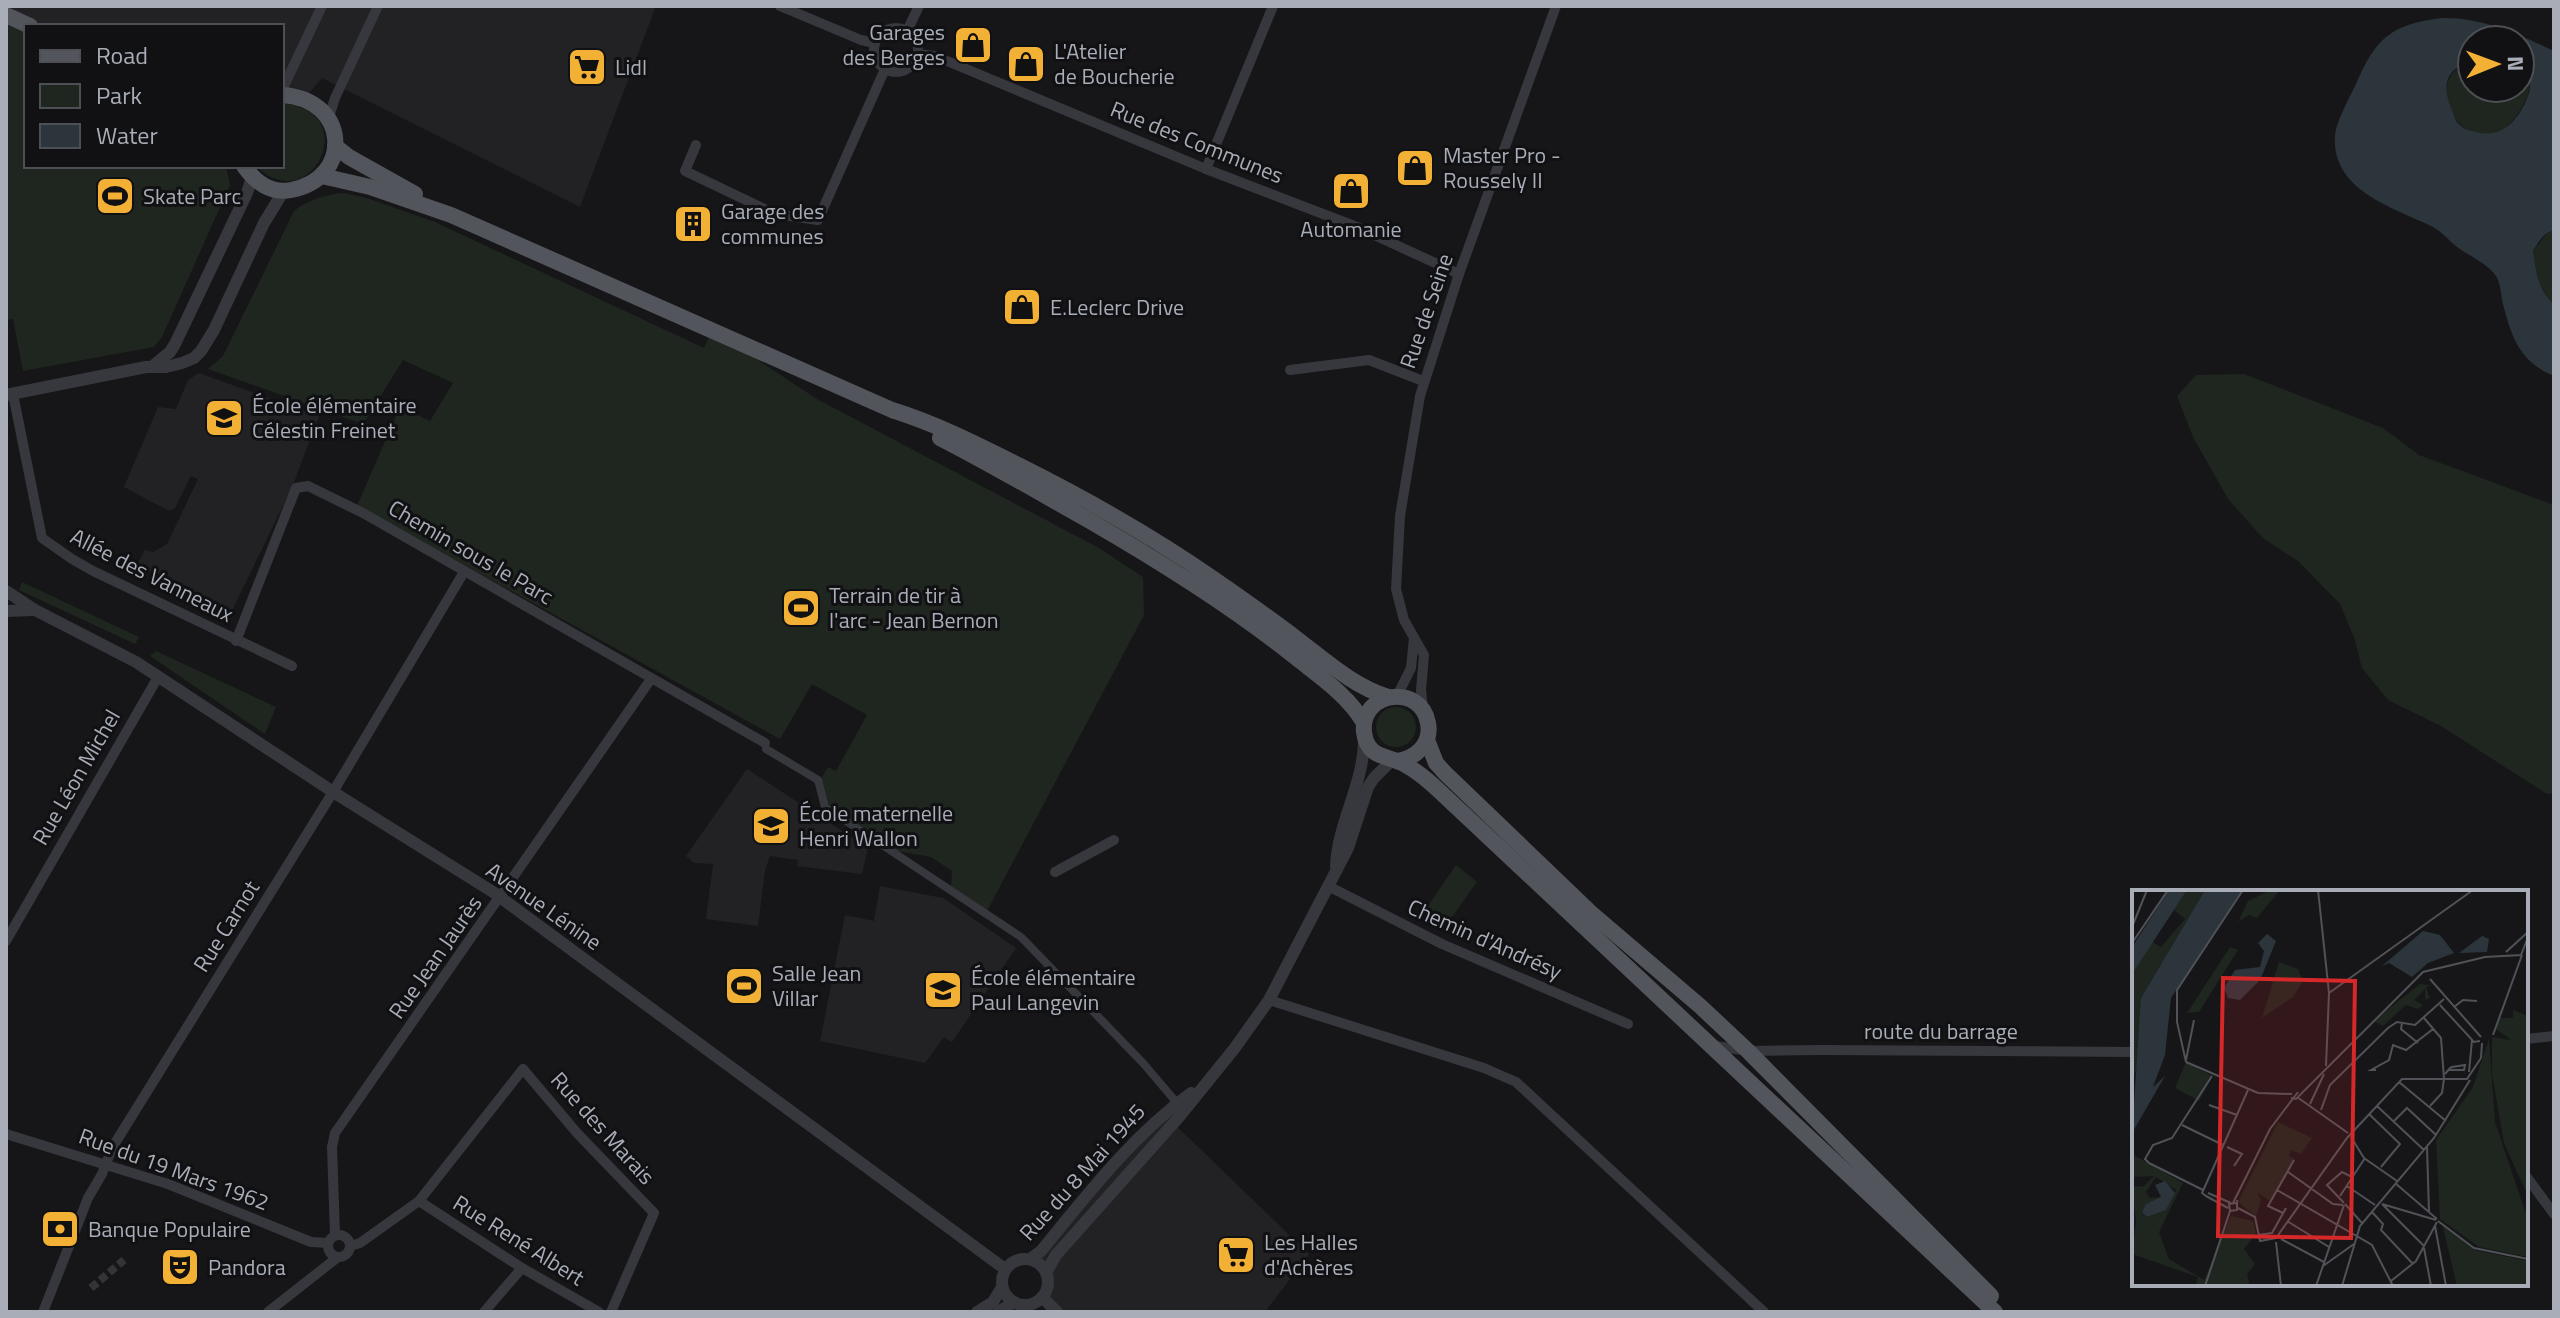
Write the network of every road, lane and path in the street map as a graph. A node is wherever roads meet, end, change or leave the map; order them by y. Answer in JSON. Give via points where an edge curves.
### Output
{"nodes":[{"id":1,"x":322,"y":6,"type":"edge"},
{"id":2,"x":378,"y":6,"type":"edge"},
{"id":3,"x":780,"y":6,"type":"edge"},
{"id":4,"x":919,"y":6,"type":"edge"},
{"id":5,"x":1273,"y":6,"type":"edge"},
{"id":6,"x":1556,"y":6,"type":"edge"},
{"id":7,"x":6,"y":15,"type":"edge"},
{"id":8,"x":26,"y":24,"type":"edge"},
{"id":9,"x":907,"y":31,"type":"junction"},
{"id":10,"x":875,"y":43,"type":"junction"},
{"id":11,"x":918,"y":54,"type":"junction"},
{"id":12,"x":885,"y":69,"type":"junction"},
{"id":13,"x":284,"y":88,"type":"edge"},
{"id":14,"x":284,"y":93,"type":"edge"},
{"id":15,"x":329,"y":117,"type":"junction"},
{"id":16,"x":696,"y":145,"type":"dead end"},
{"id":17,"x":335,"y":146,"type":"junction"},
{"id":18,"x":1206,"y":169,"type":"junction"},
{"id":19,"x":248,"y":172,"type":"edge"},
{"id":20,"x":322,"y":176,"type":"junction"},
{"id":21,"x":283,"y":192,"type":"junction"},
{"id":22,"x":451,"y":215,"type":"junction"},
{"id":23,"x":1459,"y":274,"type":"junction"},
{"id":24,"x":153,"y":366,"type":"junction"},
{"id":25,"x":1290,"y":370,"type":"dead end"},
{"id":26,"x":1423,"y":381,"type":"junction"},
{"id":27,"x":10,"y":395,"type":"edge"},
{"id":28,"x":892,"y":410,"type":"junction"},
{"id":29,"x":464,"y":572,"type":"junction"},
{"id":30,"x":6,"y":591,"type":"edge"},
{"id":31,"x":35,"y":610,"type":"junction"},
{"id":32,"x":6,"y":611,"type":"edge"},
{"id":33,"x":1414,"y":638,"type":"junction"},
{"id":34,"x":236,"y":641,"type":"junction"},
{"id":35,"x":292,"y":666,"type":"dead end"},
{"id":36,"x":158,"y":677,"type":"junction"},
{"id":37,"x":651,"y":679,"type":"junction"},
{"id":38,"x":1393,"y":696,"type":"junction"},
{"id":39,"x":1424,"y":710,"type":"junction"},
{"id":40,"x":1364,"y":728,"type":"junction"},
{"id":41,"x":1427,"y":740,"type":"junction"},
{"id":42,"x":766,"y":746,"type":"joint"},
{"id":43,"x":1395,"y":761,"type":"junction"},
{"id":44,"x":333,"y":792,"type":"junction"},
{"id":45,"x":1114,"y":840,"type":"dead end"},
{"id":46,"x":1336,"y":868,"type":"junction"},
{"id":47,"x":1055,"y":872,"type":"dead end"},
{"id":48,"x":1328,"y":886,"type":"junction"},
{"id":49,"x":501,"y":897,"type":"junction"},
{"id":50,"x":6,"y":941,"type":"edge"},
{"id":51,"x":1269,"y":1000,"type":"junction"},
{"id":52,"x":1628,"y":1024,"type":"dead end"},
{"id":53,"x":2554,"y":1036,"type":"edge"},
{"id":54,"x":2528,"y":1039,"type":"edge"},
{"id":55,"x":1710,"y":1045,"type":"junction"},
{"id":56,"x":1748,"y":1051,"type":"junction"},
{"id":57,"x":2132,"y":1052,"type":"edge"},
{"id":58,"x":1204,"y":1084,"type":"junction"},
{"id":59,"x":1177,"y":1103,"type":"junction"},
{"id":60,"x":6,"y":1134,"type":"edge"},
{"id":61,"x":106,"y":1163,"type":"junction"},
{"id":62,"x":2528,"y":1179,"type":"edge"},
{"id":63,"x":419,"y":1201,"type":"junction"},
{"id":64,"x":2554,"y":1214,"type":"edge"},
{"id":65,"x":332,"y":1239,"type":"junction"},
{"id":66,"x":350,"y":1246,"type":"junction"},
{"id":67,"x":338,"y":1257,"type":"junction"},
{"id":68,"x":1030,"y":1259,"type":"junction"},
{"id":69,"x":522,"y":1268,"type":"junction"},
{"id":70,"x":1005,"y":1269,"type":"junction"},
{"id":71,"x":1046,"y":1273,"type":"junction"},
{"id":72,"x":1002,"y":1287,"type":"junction"},
{"id":73,"x":1042,"y":1297,"type":"junction"},
{"id":74,"x":1014,"y":1302,"type":"junction"},
{"id":75,"x":43,"y":1312,"type":"edge"},
{"id":76,"x":268,"y":1312,"type":"edge"},
{"id":77,"x":484,"y":1312,"type":"edge"},
{"id":78,"x":599,"y":1312,"type":"edge"},
{"id":79,"x":611,"y":1312,"type":"edge"},
{"id":80,"x":977,"y":1312,"type":"edge"},
{"id":81,"x":998,"y":1312,"type":"edge"},
{"id":82,"x":1057,"y":1312,"type":"edge"},
{"id":83,"x":1764,"y":1312,"type":"edge"},
{"id":84,"x":1995,"y":1312,"type":"edge"},
{"id":85,"x":2006,"y":1312,"type":"edge"}],
"edges":[{"from":1,"to":13,"type":"street"},
{"from":2,"to":15,"type":"street"},
{"from":3,"to":10,"type":"street"},
{"from":4,"to":9,"type":"street"},
{"from":5,"to":18,"type":"street"},
{"from":6,"to":23,"type":"street","name":"Rue de Seine"},
{"from":7,"to":8,"type":"main road"},
{"from":9,"to":10,"type":"street","via":[[888,29]]},
{"from":9,"to":11,"type":"street"},
{"from":10,"to":12,"type":"street","via":[[876,58]]},
{"from":11,"to":12,"type":"street","via":[[908,68]]},
{"from":11,"to":18,"type":"street","name":"Rue des Communes","via":[[935,56]]},
{"from":12,"to":16,"type":"street","via":[[818,220],[775,214],[685,171]]},
{"from":14,"to":15,"type":"main road","via":[[305,98]]},
{"from":15,"to":17,"type":"main road"},
{"from":17,"to":20,"type":"main road"},
{"from":17,"to":22,"type":"main road"},
{"from":18,"to":23,"type":"street","name":"Rue des Communes","via":[[1357,227]]},
{"from":19,"to":21,"type":"main road","via":[[266,187]]},
{"from":19,"to":24,"type":"street","via":[[247,193],[175,344]]},
{"from":20,"to":21,"type":"main road","via":[[306,187]]},
{"from":20,"to":22,"type":"main road"},
{"from":21,"to":24,"type":"street","via":[[201,351],[182,363]]},
{"from":22,"to":28,"type":"main road"},
{"from":23,"to":26,"type":"street","name":"Rue de Seine"},
{"from":24,"to":27,"type":"street"},
{"from":25,"to":26,"type":"street","via":[[1369,360]]},
{"from":26,"to":33,"type":"street","name":"Rue de Seine","via":[[1400,516],[1396,589]]},
{"from":27,"to":34,"type":"street","name":"Allée des Vanneaux","via":[[42,538],[72,559]]},
{"from":28,"to":38,"type":"main road","via":[[930,422],[1076,494],[1203,572],[1353,681]]},
{"from":28,"to":40,"type":"main road","via":[[1220,600],[1338,692]]},
{"from":29,"to":34,"type":"street","name":"Chemin sous le Parc","via":[[363,513],[308,486],[296,488]]},
{"from":29,"to":37,"type":"street","name":"Chemin sous le Parc"},
{"from":29,"to":44,"type":"street","name":"Rue Carnot"},
{"from":30,"to":31,"type":"street","name":"Avenue Lénine"},
{"from":31,"to":32,"type":"street","name":"Avenue Lénine"},
{"from":31,"to":36,"type":"street","name":"Avenue Lénine"},
{"from":33,"to":38,"type":"street","via":[[1411,668]]},
{"from":33,"to":39,"type":"street","name":"Rue de Seine","via":[[1424,655]]},
{"from":34,"to":35,"type":"street","name":"Allée des Vanneaux"},
{"from":36,"to":44,"type":"street","name":"Avenue Lénine"},
{"from":36,"to":50,"type":"street","name":"Rue Léon Michel"},
{"from":37,"to":42,"type":"street","name":"Chemin sous le Parc"},
{"from":37,"to":49,"type":"street","name":"Rue Jean Jaurès"},
{"from":38,"to":39,"type":"main road","via":[[1408,698]]},
{"from":38,"to":40,"type":"main road","via":[[1372,706]]},
{"from":39,"to":41,"type":"main road"},
{"from":40,"to":43,"type":"main road","via":[[1372,750]]},
{"from":40,"to":46,"type":"street","name":"Rue du 8 Mai 1945","via":[[1364,750],[1337,846]]},
{"from":41,"to":43,"type":"main road","via":[[1416,755]]},
{"from":41,"to":56,"type":"main road","via":[[1445,773],[1591,913]]},
{"from":42,"to":59,"type":"street","via":[[818,780],[825,807],[1021,937]]},
{"from":43,"to":46,"type":"street","name":"Rue du 8 Mai 1945","via":[[1368,787],[1355,833]]},
{"from":43,"to":55,"type":"main road","via":[[1434,786]]},
{"from":44,"to":49,"type":"street","name":"Avenue Lénine"},
{"from":44,"to":61,"type":"street","name":"Rue Carnot"},
{"from":45,"to":47,"type":"street"},
{"from":46,"to":48,"type":"street","name":"Rue du 8 Mai 1945"},
{"from":48,"to":51,"type":"street","name":"Rue du 8 Mai 1945"},
{"from":48,"to":52,"type":"street","name":"Chemin d'Andrésy","via":[[1442,944]]},
{"from":49,"to":65,"type":"street","name":"Rue Jean Jaurès","via":[[335,1133]]},
{"from":49,"to":70,"type":"street","name":"Avenue Lénine"},
{"from":51,"to":58,"type":"street","name":"Rue du 8 Mai 1945"},
{"from":51,"to":83,"type":"street","via":[[1516,1082]]},
{"from":53,"to":54,"type":"street"},
{"from":55,"to":56,"type":"street"},
{"from":55,"to":84,"type":"main road"},
{"from":56,"to":57,"type":"street","name":"route du barrage"},
{"from":56,"to":85,"type":"main road"},
{"from":58,"to":59,"type":"street","name":"Rue du 8 Mai 1945"},
{"from":58,"to":71,"type":"street","name":"Rue du 8 Mai 1945"},
{"from":59,"to":68,"type":"street","name":"Rue du 8 Mai 1945"},
{"from":60,"to":61,"type":"street","name":"Rue du 19 Mars 1962"},
{"from":61,"to":65,"type":"street","name":"Rue du 19 Mars 1962","via":[[311,1242]]},
{"from":61,"to":75,"type":"street","name":"Rue Carnot"},
{"from":62,"to":64,"type":"street"},
{"from":63,"to":66,"type":"street","name":"Rue des Marais"},
{"from":63,"to":69,"type":"street","name":"Rue René Albert"},
{"from":63,"to":79,"type":"street","name":"Rue des Marais","via":[[523,1069],[654,1213]]},
{"from":65,"to":66,"type":"street","via":[[345,1237]]},
{"from":65,"to":67,"type":"street","via":[[330,1254]]},
{"from":66,"to":67,"type":"street"},
{"from":67,"to":76,"type":"street"},
{"from":68,"to":70,"type":"street","via":[[1013,1261]]},
{"from":68,"to":71,"type":"street"},
{"from":69,"to":77,"type":"street"},
{"from":69,"to":78,"type":"street","name":"Rue René Albert"},
{"from":70,"to":72,"type":"street"},
{"from":71,"to":73,"type":"street"},
{"from":72,"to":74,"type":"street"},
{"from":72,"to":80,"type":"street","via":[[993,1302]]},
{"from":73,"to":74,"type":"street","via":[[1030,1304]]},
{"from":73,"to":82,"type":"street"},
{"from":74,"to":81,"type":"street"}]}
